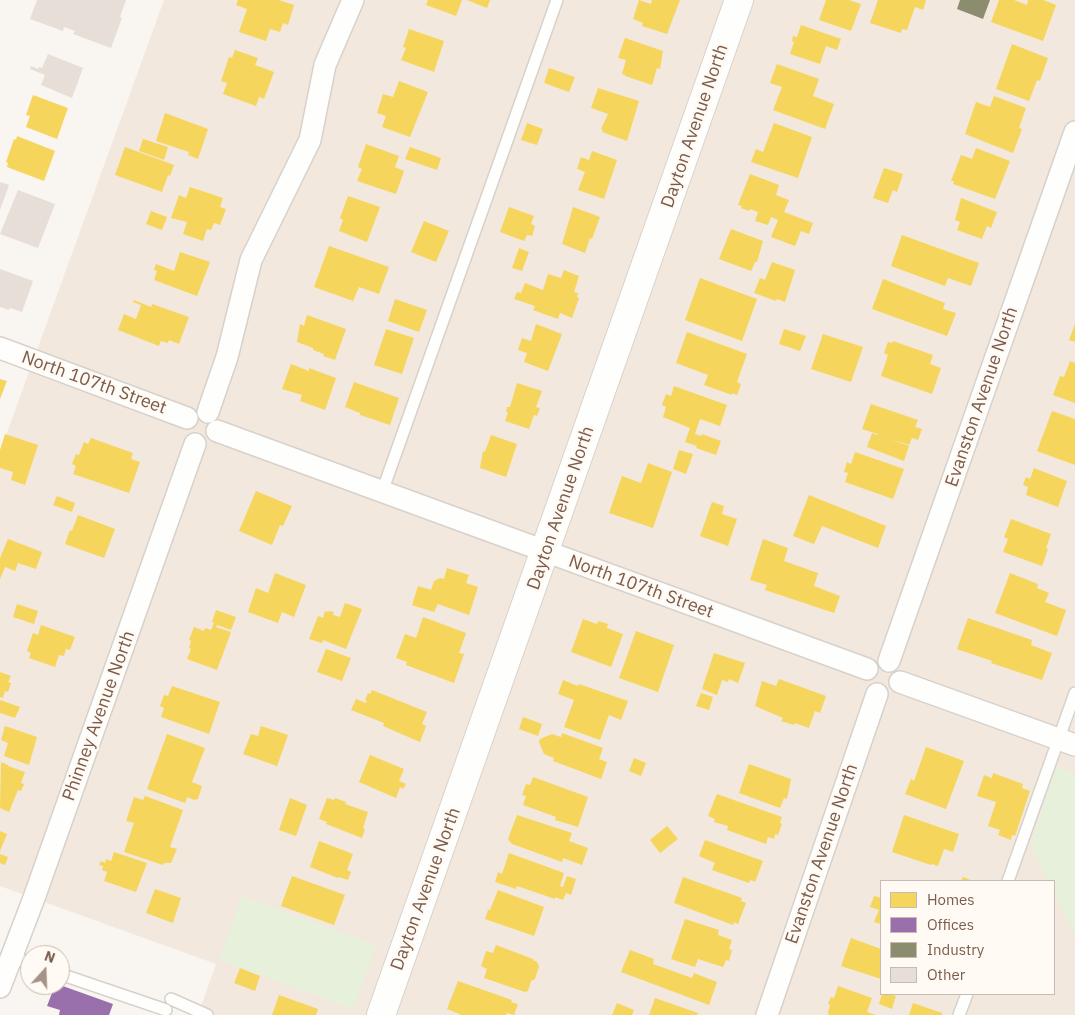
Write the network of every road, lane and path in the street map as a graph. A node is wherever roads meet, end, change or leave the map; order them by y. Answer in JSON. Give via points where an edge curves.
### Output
{"nodes":[{"id":1,"x":353,"y":0,"type":"edge"},
{"id":2,"x":557,"y":0,"type":"edge"},
{"id":3,"x":739,"y":0,"type":"edge"},
{"id":4,"x":1075,"y":132,"type":"edge"},
{"id":5,"x":0,"y":348,"type":"edge"},
{"id":6,"x":208,"y":412,"type":"junction"},
{"id":7,"x":187,"y":418,"type":"junction"},
{"id":8,"x":217,"y":431,"type":"junction"},
{"id":9,"x":195,"y":444,"type":"junction"},
{"id":10,"x":382,"y":492,"type":"junction"},
{"id":11,"x":546,"y":552,"type":"junction"},
{"id":12,"x":889,"y":661,"type":"junction"},
{"id":13,"x":868,"y":669,"type":"junction"},
{"id":14,"x":900,"y":682,"type":"junction"},
{"id":15,"x":1075,"y":693,"type":"edge"},
{"id":16,"x":877,"y":694,"type":"junction"},
{"id":17,"x":1067,"y":742,"type":"edge"},
{"id":18,"x":1008,"y":880,"type":"edge"},
{"id":19,"x":24,"y":945,"type":"edge"},
{"id":20,"x":20,"y":961,"type":"edge"},
{"id":21,"x":70,"y":977,"type":"edge"},
{"id":22,"x":0,"y":987,"type":"edge"},
{"id":23,"x":967,"y":995,"type":"edge"},
{"id":24,"x":171,"y":998,"type":"dead end"},
{"id":25,"x":166,"y":1010,"type":"dead end"},
{"id":26,"x":207,"y":1015,"type":"edge"},
{"id":27,"x":381,"y":1015,"type":"edge"},
{"id":28,"x":767,"y":1015,"type":"edge"},
{"id":29,"x":960,"y":1015,"type":"edge"}],
"edges":[{"from":1,"to":6,"type":"street","via":[[325,65],[310,140],[251,260],[227,356]]},
{"from":2,"to":10,"type":"lane"},
{"from":3,"to":11,"type":"street","name":"Dayton Avenue North"},
{"from":4,"to":12,"type":"street","name":"Evanston Avenue North"},
{"from":5,"to":7,"type":"street","name":"North 107th Street"},
{"from":6,"to":7,"type":"street","via":[[197,411]]},
{"from":6,"to":8,"type":"street","via":[[216,420]]},
{"from":7,"to":9,"type":"street","via":[[184,432]]},
{"from":8,"to":9,"type":"street","via":[[207,444]]},
{"from":8,"to":10,"type":"street","name":"North 107th Street"},
{"from":9,"to":19,"type":"street","name":"Phinney Avenue North","via":[[34,898]]},
{"from":10,"to":11,"type":"street","name":"North 107th Street"},
{"from":11,"to":13,"type":"street","name":"North 107th Street"},
{"from":11,"to":27,"type":"street","name":"Dayton Avenue North"},
{"from":12,"to":13,"type":"street","via":[[876,661]]},
{"from":12,"to":14,"type":"street","via":[[899,671]]},
{"from":13,"to":16,"type":"street","via":[[866,681]]},
{"from":14,"to":16,"type":"street","via":[[889,694]]},
{"from":14,"to":17,"type":"street"},
{"from":15,"to":17,"type":"lane"},
{"from":16,"to":28,"type":"street","name":"Evanston Avenue North"},
{"from":17,"to":18,"type":"lane"},
{"from":20,"to":22,"type":"street","name":"Phinney Avenue North"},
{"from":21,"to":25,"type":"lane"},
{"from":23,"to":29,"type":"lane"},
{"from":24,"to":26,"type":"lane"}]}
